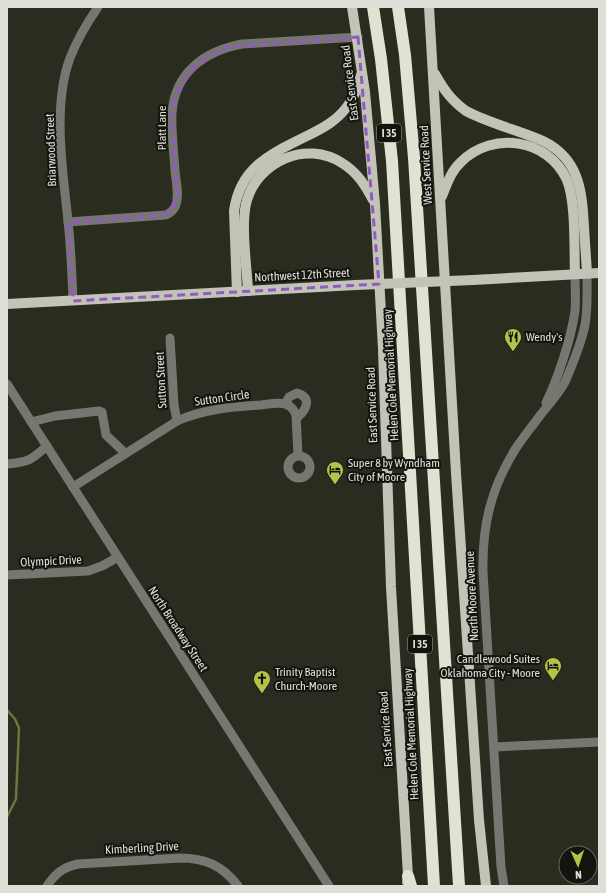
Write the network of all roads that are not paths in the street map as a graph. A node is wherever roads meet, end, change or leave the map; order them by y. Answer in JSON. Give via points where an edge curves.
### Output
{"nodes":[{"id":1,"x":98,"y":7,"type":"edge"},
{"id":2,"x":352,"y":7,"type":"edge"},
{"id":3,"x":373,"y":7,"type":"edge"},
{"id":4,"x":398,"y":7,"type":"edge"},
{"id":5,"x":429,"y":7,"type":"edge"},
{"id":6,"x":358,"y":37,"type":"junction"},
{"id":7,"x":363,"y":69,"type":"junction"},
{"id":8,"x":433,"y":71,"type":"junction"},
{"id":9,"x":441,"y":198,"type":"junction"},
{"id":10,"x":375,"y":204,"type":"junction"},
{"id":11,"x":68,"y":222,"type":"junction"},
{"id":12,"x":587,"y":273,"type":"junction"},
{"id":13,"x":599,"y":273,"type":"edge"},
{"id":14,"x":575,"y":274,"type":"junction"},
{"id":15,"x":248,"y":291,"type":"junction"},
{"id":16,"x":237,"y":292,"type":"junction"},
{"id":17,"x":73,"y":300,"type":"junction"},
{"id":18,"x":7,"y":304,"type":"edge"},
{"id":19,"x":170,"y":338,"type":"dead end"},
{"id":20,"x":7,"y":384,"type":"edge"},
{"id":21,"x":285,"y":404,"type":"junction"},
{"id":22,"x":540,"y":415,"type":"junction"},
{"id":23,"x":297,"y":418,"type":"junction"},
{"id":24,"x":177,"y":421,"type":"junction"},
{"id":25,"x":31,"y":422,"type":"junction"},
{"id":26,"x":47,"y":446,"type":"junction"},
{"id":27,"x":125,"y":453,"type":"junction"},
{"id":28,"x":298,"y":455,"type":"dead end"},
{"id":29,"x":7,"y":464,"type":"edge"},
{"id":30,"x":73,"y":487,"type":"junction"},
{"id":31,"x":118,"y":557,"type":"junction"},
{"id":32,"x":7,"y":575,"type":"edge"},
{"id":33,"x":599,"y":742,"type":"edge"},
{"id":34,"x":494,"y":747,"type":"junction"},
{"id":35,"x":456,"y":852,"type":"junction"},
{"id":36,"x":408,"y":883,"type":"edge"},
{"id":37,"x":47,"y":886,"type":"edge"},
{"id":38,"x":238,"y":886,"type":"edge"},
{"id":39,"x":328,"y":886,"type":"edge"},
{"id":40,"x":434,"y":886,"type":"edge"},
{"id":41,"x":459,"y":886,"type":"edge"},
{"id":42,"x":464,"y":886,"type":"edge"},
{"id":43,"x":486,"y":886,"type":"edge"},
{"id":44,"x":504,"y":886,"type":"edge"}],
"edges":[{"from":1,"to":11,"type":"street","name":"Briarwood Street","via":[[78,39],[70,58],[62,98],[61,150]]},
{"from":2,"to":6,"type":"main road","name":"East Service Road"},
{"from":3,"to":40,"type":"highway","name":"Helen Cole Memorial Highway","number":"I 35","via":[[382,59],[392,161]]},
{"from":4,"to":35,"type":"highway","number":"I 35","via":[[414,158]]},
{"from":5,"to":8,"type":"main road"},
{"from":6,"to":7,"type":"main road","name":"East Service Road"},
{"from":6,"to":11,"type":"street","name":"Platt Lane","via":[[242,44],[227,47],[205,57],[186,74],[173,104],[177,195],[174,209],[166,215]]},
{"from":7,"to":10,"type":"main road","name":"East Service Road"},
{"from":7,"to":16,"type":"main road","via":[[357,91],[340,115],[324,127],[264,159],[243,182],[234,211]]},
{"from":8,"to":9,"type":"main road","name":"West Service Road"},
{"from":8,"to":12,"type":"main road","via":[[445,92],[462,108],[544,142],[563,155],[576,174],[582,194]]},
{"from":9,"to":14,"type":"main road","via":[[457,166],[472,152],[481,148],[497,143],[515,143],[546,154],[562,171],[570,192]]},
{"from":9,"to":43,"type":"main road","name":"West Service Road","via":[[456,473],[479,820]]},
{"from":10,"to":15,"type":"main road","via":[[358,176],[337,160],[307,154],[290,156],[274,164],[258,178],[245,207]]},
{"from":10,"to":36,"type":"main road","name":"East Service Road","via":[[391,587]]},
{"from":11,"to":17,"type":"street","name":"Briarwood Street"},
{"from":12,"to":13,"type":"main road","name":"Northwest 12th Street"},
{"from":12,"to":14,"type":"main road","name":"Northwest 12th Street"},
{"from":12,"to":22,"type":"street","name":"North Moore Avenue","via":[[585,326],[564,382],[554,400]]},
{"from":14,"to":15,"type":"main road","name":"Northwest 12th Street","bridge":true},
{"from":14,"to":22,"type":"street","name":"North Moore Avenue","via":[[575,310],[572,326],[554,383]]},
{"from":15,"to":16,"type":"main road","name":"Northwest 12th Street"},
{"from":16,"to":17,"type":"main road","name":"Northwest 12th Street"},
{"from":17,"to":18,"type":"main road","name":"Northwest 12th Street"},
{"from":19,"to":24,"type":"street","name":"Sutton Street"},
{"from":20,"to":25,"type":"street","name":"North Broadway Street"},
{"from":21,"to":23,"type":"street","via":[[294,410]]},
{"from":21,"to":23,"type":"street","via":[[289,397],[297,393],[305,398],[306,408]]},
{"from":21,"to":24,"type":"street","name":"Sutton Circle","via":[[219,408]]},
{"from":22,"to":34,"type":"street","name":"North Moore Avenue","via":[[503,473],[488,512],[484,536],[483,572]]},
{"from":23,"to":28,"type":"street"},
{"from":24,"to":27,"type":"street","name":"Sutton Circle"},
{"from":25,"to":26,"type":"street","name":"North Broadway Street"},
{"from":25,"to":27,"type":"street","via":[[55,416],[99,411],[103,415],[106,435]]},
{"from":26,"to":29,"type":"street","via":[[26,462]]},
{"from":26,"to":30,"type":"street","name":"North Broadway Street"},
{"from":27,"to":30,"type":"street","name":"Sutton Circle"},
{"from":30,"to":31,"type":"street","name":"North Broadway Street"},
{"from":31,"to":32,"type":"street","name":"Olympic Drive","via":[[88,571]]},
{"from":31,"to":39,"type":"street","name":"North Broadway Street"},
{"from":33,"to":34,"type":"street"},
{"from":34,"to":44,"type":"street","name":"North Moore Avenue"},
{"from":35,"to":41,"type":"highway","number":"I 35"},
{"from":35,"to":42,"type":"highway"},
{"from":37,"to":38,"type":"street","name":"Kimberling Drive","via":[[63,869],[78,864],[190,858],[217,866]]}]}
